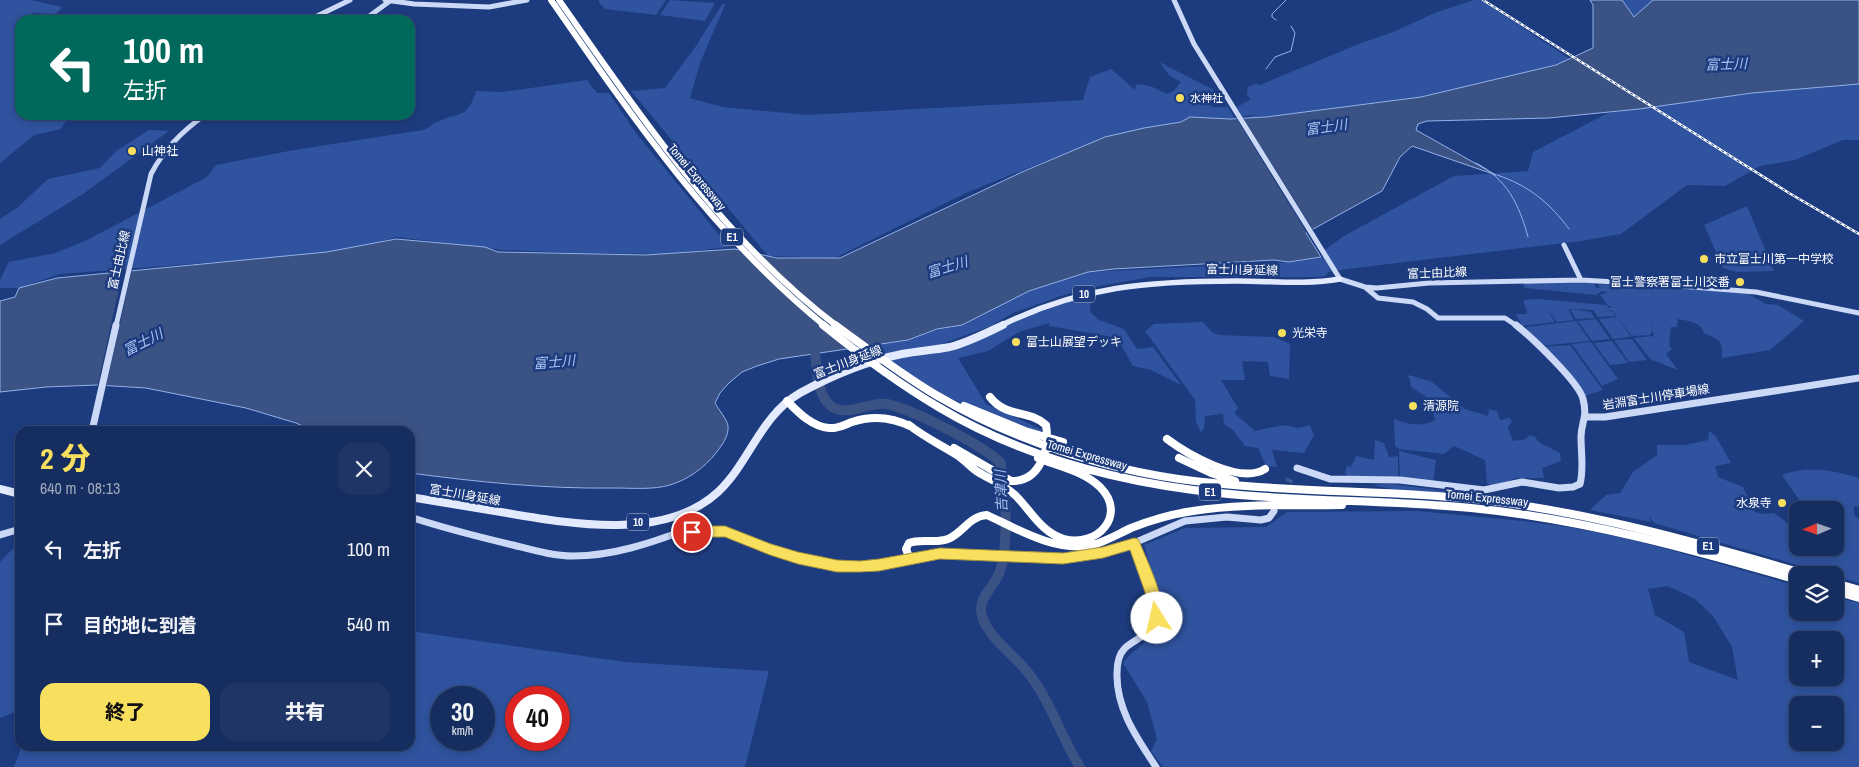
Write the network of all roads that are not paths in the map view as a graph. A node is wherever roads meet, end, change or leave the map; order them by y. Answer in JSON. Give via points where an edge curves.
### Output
{"nodes":[{"id":1,"x":350,"y":0,"type":"edge"},
{"id":2,"x":388,"y":0,"type":"edge"},
{"id":3,"x":527,"y":0,"type":"edge"},
{"id":4,"x":551,"y":0,"type":"edge"},
{"id":5,"x":559,"y":0,"type":"edge"},
{"id":6,"x":1174,"y":0,"type":"edge"},
{"id":7,"x":319,"y":15,"type":"edge"},
{"id":8,"x":370,"y":15,"type":"edge"},
{"id":9,"x":199,"y":120,"type":"edge"},
{"id":10,"x":1564,"y":245,"type":"dead end"},
{"id":11,"x":1340,"y":279,"type":"junction"},
{"id":12,"x":1581,"y":280,"type":"junction"},
{"id":13,"x":1366,"y":287,"type":"junction"},
{"id":14,"x":1859,"y":314,"type":"edge"},
{"id":15,"x":896,"y":371,"type":"junction"},
{"id":16,"x":1859,"y":378,"type":"edge"},
{"id":17,"x":990,"y":397,"type":"dead end"},
{"id":18,"x":787,"y":401,"type":"junction"},
{"id":19,"x":936,"y":408,"type":"junction"},
{"id":20,"x":1586,"y":417,"type":"junction"},
{"id":21,"x":93,"y":426,"type":"edge"},
{"id":22,"x":1167,"y":439,"type":"dead end"},
{"id":23,"x":1063,"y":442,"type":"dead end"},
{"id":24,"x":1180,"y":458,"type":"dead end"},
{"id":25,"x":1297,"y":468,"type":"dead end"},
{"id":26,"x":1265,"y":469,"type":"dead end"},
{"id":27,"x":991,"y":474,"type":"junction"},
{"id":28,"x":0,"y":489,"type":"edge"},
{"id":29,"x":1299,"y":489,"type":"junction"},
{"id":30,"x":15,"y":493,"type":"edge"},
{"id":31,"x":415,"y":497,"type":"edge"},
{"id":32,"x":1404,"y":504,"type":"junction"},
{"id":33,"x":1274,"y":511,"type":"dead end"},
{"id":34,"x":684,"y":513,"type":"junction"},
{"id":35,"x":1571,"y":518,"type":"junction"},
{"id":36,"x":415,"y":519,"type":"edge"},
{"id":37,"x":1606,"y":526,"type":"junction"},
{"id":38,"x":15,"y":530,"type":"edge"},
{"id":39,"x":688,"y":530,"type":"junction"},
{"id":40,"x":0,"y":535,"type":"edge"},
{"id":41,"x":1134,"y":543,"type":"junction"},
{"id":42,"x":910,"y":559,"type":"junction"},
{"id":43,"x":1789,"y":569,"type":"edge"},
{"id":44,"x":1789,"y":577,"type":"edge"},
{"id":45,"x":1844,"y":585,"type":"edge"},
{"id":46,"x":1859,"y":590,"type":"edge"},
{"id":47,"x":1844,"y":594,"type":"edge"},
{"id":48,"x":1859,"y":598,"type":"edge"},
{"id":49,"x":1156,"y":767,"type":"edge"}],
"edges":[{"from":1,"to":7,"type":"main road"},
{"from":2,"to":3,"type":"main road","via":[[489,7]]},
{"from":2,"to":8,"type":"main road"},
{"from":4,"to":19,"type":"highway","name":"Tomei Expressway","number":"E1","via":[[678,177],[726,231],[803,308],[875,367]]},
{"from":5,"to":15,"type":"highway","name":"Tomei Expressway","number":"E1","via":[[673,158],[732,228],[823,316]]},
{"from":6,"to":11,"type":"main road","via":[[1194,44]]},
{"from":9,"to":21,"type":"main road","name":"富士由比線","via":[[168,145],[151,174]]},
{"from":10,"to":12,"type":"street"},
{"from":11,"to":13,"type":"main road","name":"富士由比線"},
{"from":11,"to":18,"type":"main road","name":"富士川身延線","number":"10","via":[[1164,282],[1111,288],[1025,314],[956,345],[900,354],[841,374]]},
{"from":12,"to":13,"type":"main road","name":"富士由比線"},
{"from":12,"to":14,"type":"main road","name":"富士由比線","via":[[1756,292]]},
{"from":13,"to":20,"type":"main road","name":"岩淵富士川停車場線","via":[[1382,300],[1416,303],[1435,318],[1510,320],[1576,385],[1583,398]]},
{"from":15,"to":23,"type":"highway","via":[[988,417]]},
{"from":15,"to":29,"type":"highway","name":"Tomei Expressway","number":"E1","via":[[979,419],[1023,439],[1079,457],[1166,477]]},
{"from":16,"to":20,"type":"main road","name":"岩淵富士川停車場線"},
{"from":17,"to":27,"type":"highway","via":[[1004,412],[1039,419],[1047,430],[1047,442],[1032,478],[1021,482]]},
{"from":18,"to":27,"type":"highway","via":[[805,417],[830,428],[862,418],[893,418],[909,425],[976,470]]},
{"from":18,"to":34,"type":"main road","name":"富士川身延線","number":"10","via":[[765,425],[717,493]]},
{"from":19,"to":27,"type":"highway","via":[[977,432],[1092,481],[1108,497],[1111,516],[1098,536],[1082,541],[1063,539],[1048,531]]},
{"from":19,"to":32,"type":"highway","name":"Tomei Expressway","number":"E1","via":[[1014,445],[1134,481],[1249,496]]},
{"from":20,"to":25,"type":"main road","via":[[1581,434],[1582,477],[1580,484],[1572,488],[1521,482],[1484,490],[1408,480],[1330,479]]},
{"from":22,"to":26,"type":"highway","via":[[1194,458],[1215,467],[1255,473]]},
{"from":24,"to":29,"type":"highway","via":[[1233,481]]},
{"from":28,"to":30,"type":"main road"},
{"from":29,"to":35,"type":"highway","name":"Tomei Expressway","number":"E1","via":[[1448,497],[1523,506]]},
{"from":31,"to":34,"type":"main road","name":"富士川身延線","number":"10","via":[[587,526],[628,524]]},
{"from":32,"to":35,"type":"highway","name":"Tomei Expressway","number":"E1"},
{"from":32,"to":42,"type":"highway","via":[[1234,506],[1193,510],[1156,519],[1081,546],[1050,541],[982,515],[972,517],[959,532],[945,540],[909,543],[906,549]]},
{"from":33,"to":41,"type":"main road","via":[[1269,518],[1261,520],[1227,517],[1185,521]]},
{"from":34,"to":39,"type":"main road"},
{"from":35,"to":37,"type":"highway","name":"Tomei Expressway","number":"E1"},
{"from":36,"to":39,"type":"main road","via":[[553,555],[572,556],[640,546]]},
{"from":37,"to":43,"type":"highway","name":"Tomei Expressway","number":"E1","via":[[1719,549]]},
{"from":37,"to":44,"type":"highway","name":"Tomei Expressway","number":"E1"},
{"from":38,"to":40,"type":"main road"},
{"from":39,"to":42,"type":"main road","via":[[697,533],[725,531],[791,556],[837,566],[879,565]]},
{"from":41,"to":42,"type":"main road","via":[[1063,559],[940,554]]},
{"from":41,"to":49,"type":"main road","via":[[1152,592],[1157,618],[1148,632],[1118,659],[1116,681],[1123,711]]},
{"from":45,"to":46,"type":"highway"},
{"from":47,"to":48,"type":"highway"}]}
